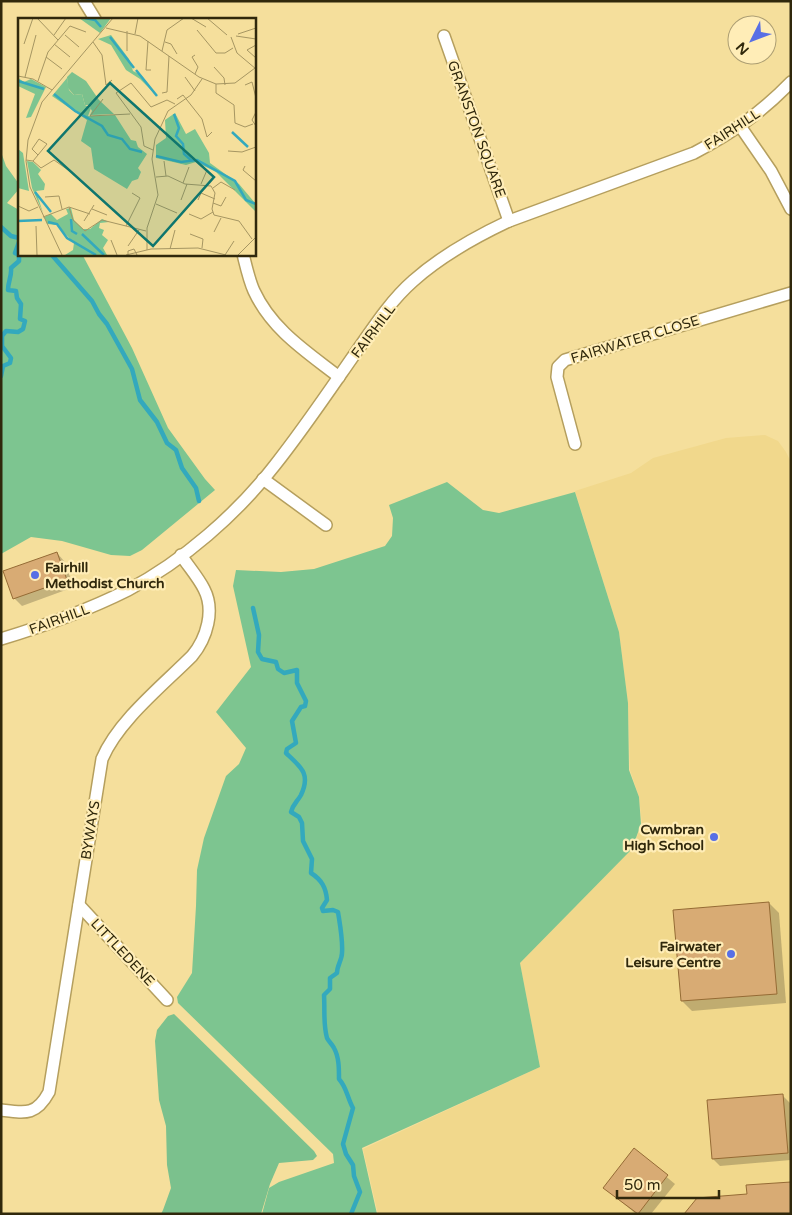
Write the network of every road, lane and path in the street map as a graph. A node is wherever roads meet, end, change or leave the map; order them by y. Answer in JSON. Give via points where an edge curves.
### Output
{"nodes":[{"id":1,"x":84,"y":1,"type":"edge"},
{"id":2,"x":94,"y":18,"type":"edge"},
{"id":3,"x":444,"y":36,"type":"dead end"},
{"id":4,"x":791,"y":82,"type":"edge"},
{"id":5,"x":740,"y":126,"type":"junction"},
{"id":6,"x":791,"y":209,"type":"edge"},
{"id":7,"x":509,"y":221,"type":"junction"},
{"id":8,"x":243,"y":255,"type":"edge"},
{"id":9,"x":791,"y":293,"type":"edge"},
{"id":10,"x":339,"y":377,"type":"junction"},
{"id":11,"x":575,"y":444,"type":"dead end"},
{"id":12,"x":263,"y":479,"type":"junction"},
{"id":13,"x":326,"y":525,"type":"dead end"},
{"id":14,"x":181,"y":555,"type":"junction"},
{"id":15,"x":1,"y":639,"type":"edge"},
{"id":16,"x":79,"y":905,"type":"junction"},
{"id":17,"x":168,"y":1000,"type":"dead end"},
{"id":18,"x":1,"y":1110,"type":"edge"}],
"edges":[{"from":1,"to":2,"type":"street"},
{"from":3,"to":7,"type":"street","name":"GRANSTON SQUARE"},
{"from":4,"to":5,"type":"street","name":"FAIRHILL"},
{"from":5,"to":6,"type":"street"},
{"from":5,"to":7,"type":"street","name":"FAIRHILL","via":[[694,153]]},
{"from":7,"to":10,"type":"street","name":"FAIRHILL","via":[[459,247],[412,282],[375,325]]},
{"from":8,"to":10,"type":"street","via":[[254,291],[279,329]]},
{"from":9,"to":11,"type":"street","name":"FAIRWATER CLOSE","via":[[565,360],[558,368],[557,377]]},
{"from":10,"to":12,"type":"street","name":"FAIRHILL"},
{"from":12,"to":13,"type":"street"},
{"from":12,"to":14,"type":"street","name":"FAIRHILL","via":[[228,516]]},
{"from":14,"to":15,"type":"street","name":"FAIRHILL","via":[[130,589],[97,605]]},
{"from":14,"to":16,"type":"street","name":"BYWAYS","via":[[204,590],[208,606],[206,635],[192,656],[108,743],[102,759]]},
{"from":16,"to":17,"type":"street","name":"LITTLEDENE"},
{"from":16,"to":18,"type":"street","name":"BYWAYS","via":[[49,1092],[37,1109],[28,1113]]}]}
